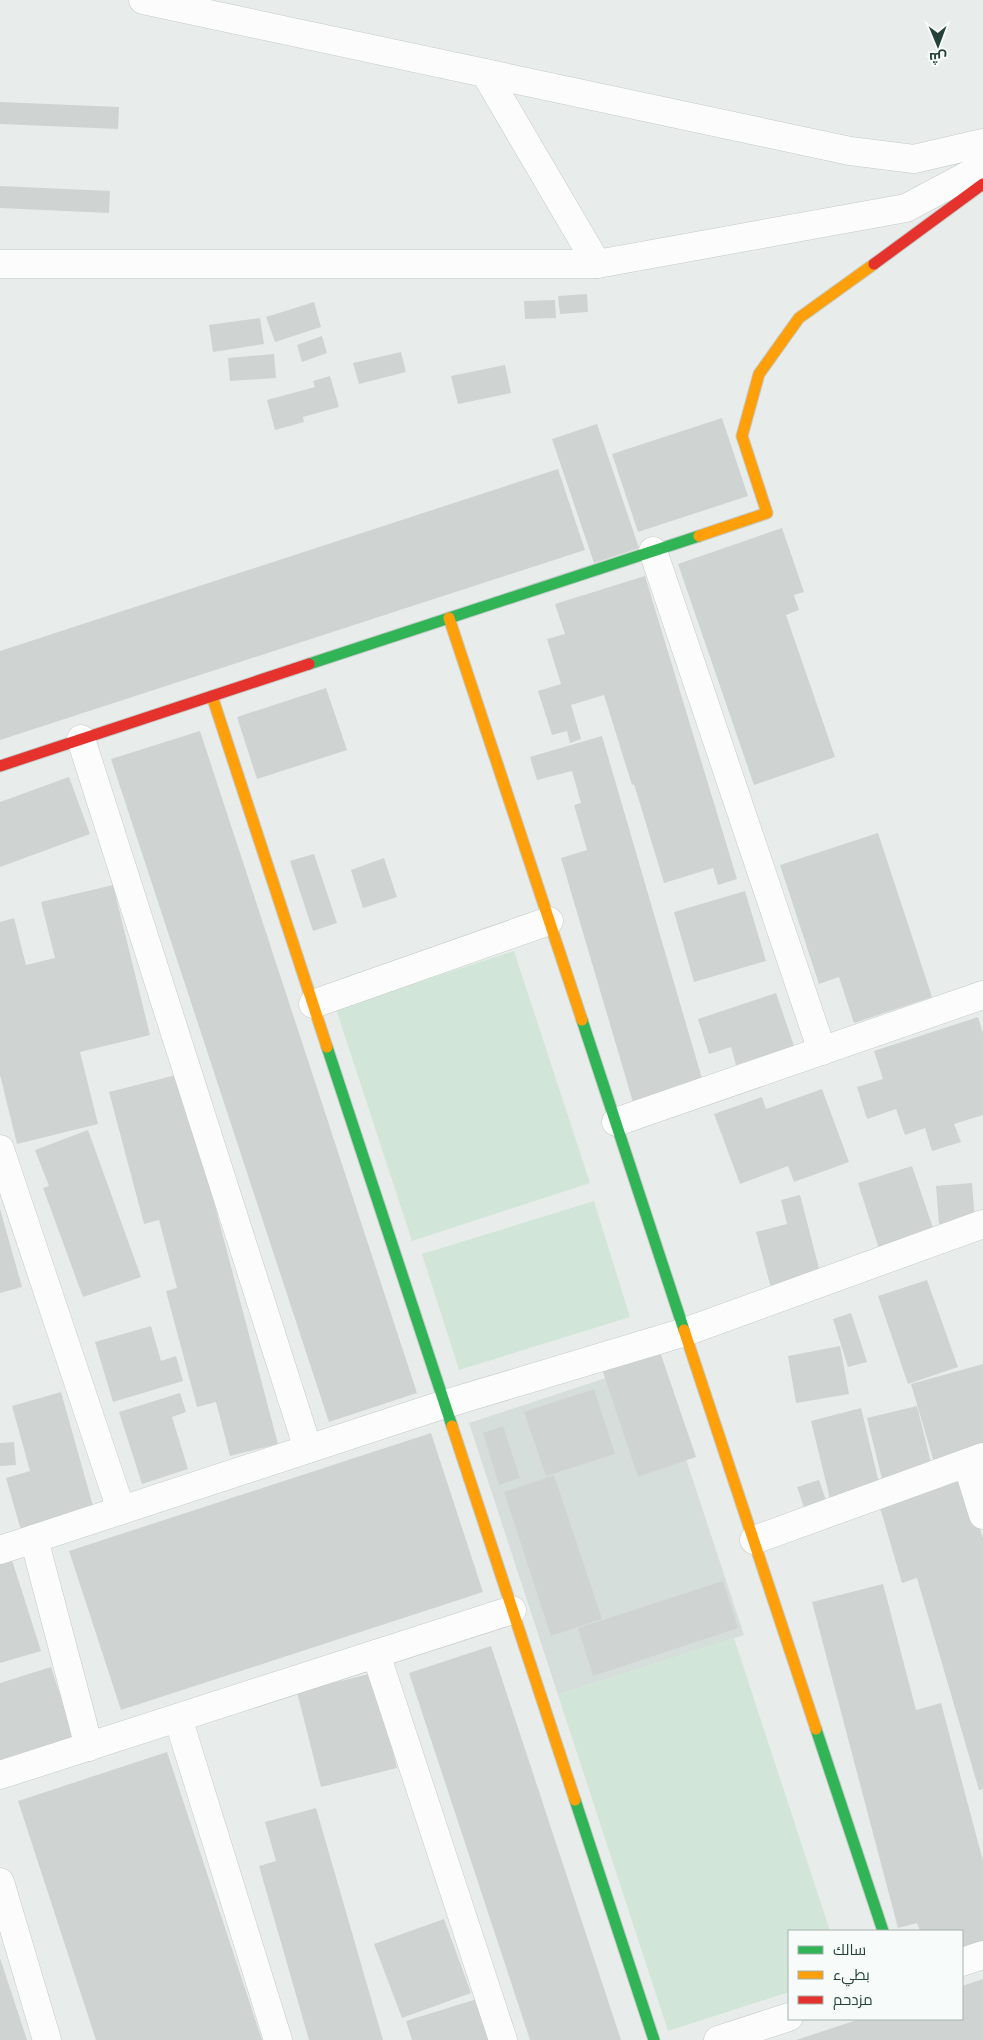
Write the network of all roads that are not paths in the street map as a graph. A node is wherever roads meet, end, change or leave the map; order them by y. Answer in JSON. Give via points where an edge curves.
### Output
{"nodes":[{"id":1,"x":143,"y":0,"type":"edge"},
{"id":2,"x":485,"y":73,"type":"junction"},
{"id":3,"x":983,"y":143,"type":"edge"},
{"id":4,"x":983,"y":167,"type":"edge"},
{"id":5,"x":983,"y":184,"type":"edge"},
{"id":6,"x":947,"y":198,"type":"junction"},
{"id":7,"x":0,"y":264,"type":"edge"},
{"id":8,"x":597,"y":264,"type":"junction"},
{"id":9,"x":653,"y":551,"type":"junction"},
{"id":10,"x":449,"y":618,"type":"junction"},
{"id":11,"x":212,"y":696,"type":"junction"},
{"id":12,"x":81,"y":739,"type":"junction"},
{"id":13,"x":0,"y":766,"type":"edge"},
{"id":14,"x":550,"y":921,"type":"junction"},
{"id":15,"x":983,"y":995,"type":"edge"},
{"id":16,"x":313,"y":1004,"type":"junction"},
{"id":17,"x":822,"y":1051,"type":"junction"},
{"id":18,"x":616,"y":1122,"type":"junction"},
{"id":19,"x":0,"y":1150,"type":"edge"},
{"id":20,"x":983,"y":1224,"type":"edge"},
{"id":21,"x":685,"y":1332,"type":"junction"},
{"id":22,"x":445,"y":1404,"type":"junction"},
{"id":23,"x":308,"y":1449,"type":"junction"},
{"id":24,"x":975,"y":1460,"type":"edge"},
{"id":25,"x":121,"y":1510,"type":"junction"},
{"id":26,"x":983,"y":1515,"type":"edge"},
{"id":27,"x":34,"y":1539,"type":"junction"},
{"id":28,"x":754,"y":1540,"type":"junction"},
{"id":29,"x":0,"y":1550,"type":"edge"},
{"id":30,"x":512,"y":1610,"type":"junction"},
{"id":31,"x":376,"y":1654,"type":"junction"},
{"id":32,"x":178,"y":1718,"type":"junction"},
{"id":33,"x":89,"y":1747,"type":"junction"},
{"id":34,"x":0,"y":1775,"type":"edge"},
{"id":35,"x":0,"y":1882,"type":"edge"},
{"id":36,"x":883,"y":1930,"type":"edge"},
{"id":37,"x":983,"y":1955,"type":"edge"},
{"id":38,"x":963,"y":1962,"type":"edge"},
{"id":39,"x":788,"y":2017,"type":"edge"},
{"id":40,"x":47,"y":2040,"type":"edge"},
{"id":41,"x":278,"y":2040,"type":"edge"},
{"id":42,"x":503,"y":2040,"type":"edge"},
{"id":43,"x":654,"y":2040,"type":"edge"},
{"id":44,"x":718,"y":2040,"type":"edge"}],
"edges":[{"from":1,"to":2,"type":"street"},
{"from":2,"to":3,"type":"street","via":[[850,151],[914,159]]},
{"from":2,"to":8,"type":"street"},
{"from":4,"to":6,"type":"street"},
{"from":5,"to":6,"type":"street"},
{"from":6,"to":8,"type":"street"},
{"from":6,"to":9,"type":"street","via":[[799,318],[759,374],[742,436],[767,513]]},
{"from":7,"to":8,"type":"street"},
{"from":9,"to":10,"type":"street"},
{"from":9,"to":17,"type":"street"},
{"from":10,"to":11,"type":"street"},
{"from":10,"to":14,"type":"street"},
{"from":11,"to":12,"type":"street"},
{"from":11,"to":16,"type":"street"},
{"from":12,"to":13,"type":"street"},
{"from":12,"to":23,"type":"street"},
{"from":14,"to":16,"type":"street"},
{"from":14,"to":18,"type":"street"},
{"from":15,"to":17,"type":"street"},
{"from":16,"to":22,"type":"street"},
{"from":17,"to":18,"type":"street"},
{"from":18,"to":21,"type":"street"},
{"from":19,"to":25,"type":"street"},
{"from":20,"to":21,"type":"street"},
{"from":21,"to":22,"type":"street"},
{"from":21,"to":28,"type":"street"},
{"from":22,"to":23,"type":"street"},
{"from":22,"to":30,"type":"street"},
{"from":23,"to":25,"type":"street"},
{"from":24,"to":26,"type":"street"},
{"from":24,"to":28,"type":"street"},
{"from":25,"to":27,"type":"street"},
{"from":27,"to":29,"type":"street"},
{"from":27,"to":33,"type":"street"},
{"from":28,"to":36,"type":"street"},
{"from":30,"to":31,"type":"street"},
{"from":30,"to":43,"type":"street"},
{"from":31,"to":32,"type":"street"},
{"from":31,"to":42,"type":"street"},
{"from":32,"to":33,"type":"street"},
{"from":32,"to":41,"type":"street"},
{"from":33,"to":34,"type":"street"},
{"from":35,"to":40,"type":"street"},
{"from":37,"to":38,"type":"street"},
{"from":39,"to":44,"type":"street"}]}
